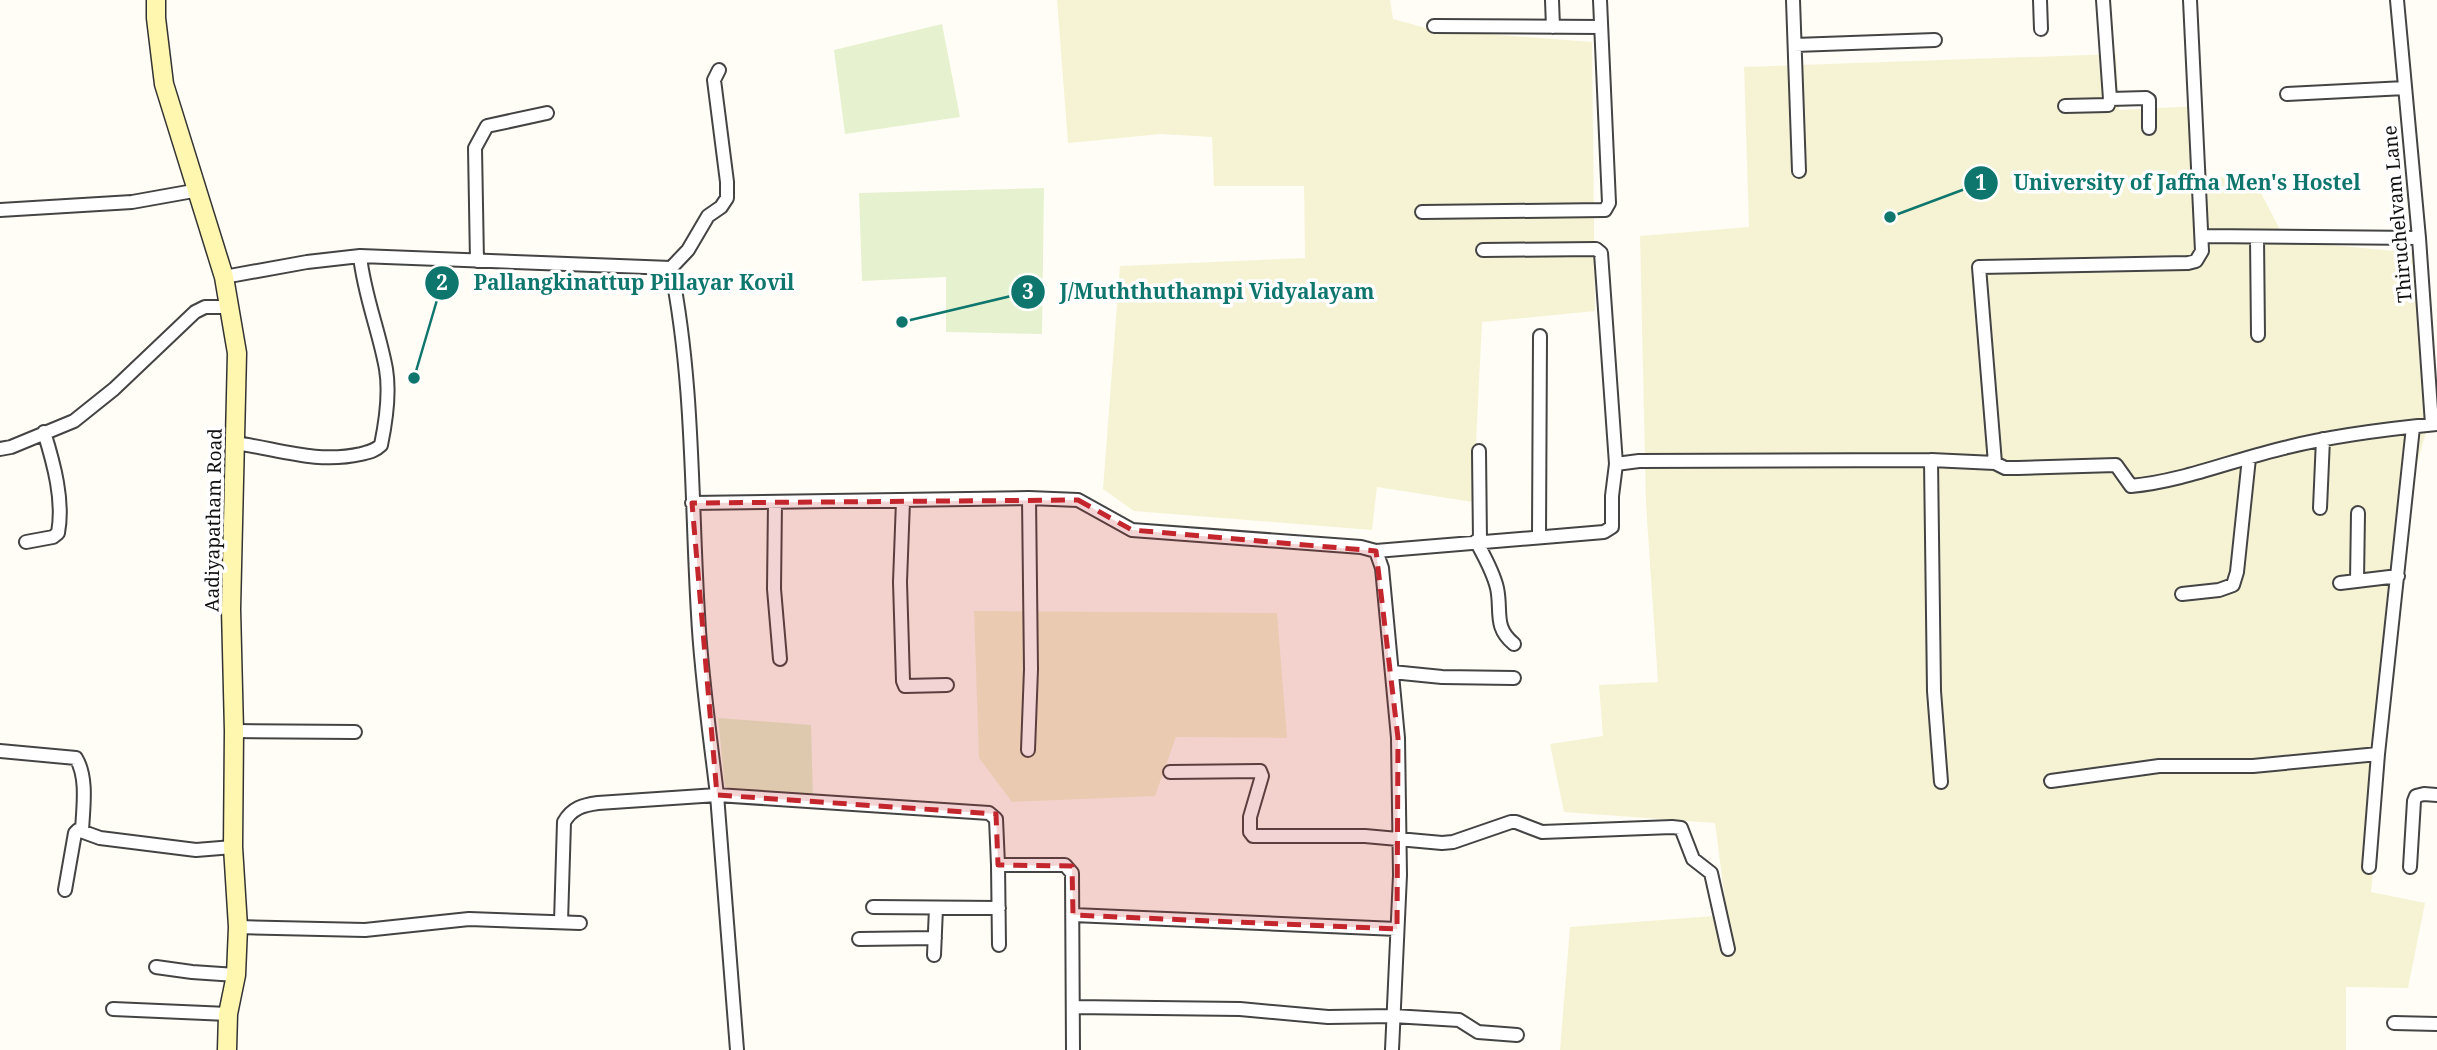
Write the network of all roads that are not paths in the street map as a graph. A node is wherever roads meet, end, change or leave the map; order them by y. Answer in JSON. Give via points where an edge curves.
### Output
{"nodes":[{"id":1,"x":156,"y":0,"type":"edge"},
{"id":2,"x":1552,"y":0,"type":"edge"},
{"id":3,"x":1600,"y":0,"type":"edge"},
{"id":4,"x":1793,"y":0,"type":"edge"},
{"id":5,"x":2040,"y":0,"type":"edge"},
{"id":6,"x":2102,"y":0,"type":"edge"},
{"id":7,"x":2190,"y":0,"type":"edge"},
{"id":8,"x":2397,"y":0,"type":"edge"},
{"id":9,"x":1434,"y":26,"type":"dead end"},
{"id":10,"x":1553,"y":27,"type":"junction"},
{"id":11,"x":1601,"y":27,"type":"junction"},
{"id":12,"x":2041,"y":29,"type":"dead end"},
{"id":13,"x":1935,"y":40,"type":"dead end"},
{"id":14,"x":1795,"y":46,"type":"junction"},
{"id":15,"x":719,"y":70,"type":"dead end"},
{"id":16,"x":2405,"y":88,"type":"junction"},
{"id":17,"x":2287,"y":94,"type":"dead end"},
{"id":18,"x":2110,"y":99,"type":"junction"},
{"id":19,"x":2064,"y":106,"type":"dead end"},
{"id":20,"x":547,"y":113,"type":"dead end"},
{"id":21,"x":2149,"y":128,"type":"dead end"},
{"id":22,"x":1798,"y":171,"type":"dead end"},
{"id":23,"x":199,"y":190,"type":"junction"},
{"id":24,"x":0,"y":210,"type":"edge"},
{"id":25,"x":1422,"y":212,"type":"dead end"},
{"id":26,"x":2202,"y":236,"type":"junction"},
{"id":27,"x":2257,"y":237,"type":"junction"},
{"id":28,"x":2419,"y":238,"type":"junction"},
{"id":29,"x":1483,"y":250,"type":"dead end"},
{"id":30,"x":360,"y":256,"type":"junction"},
{"id":31,"x":477,"y":261,"type":"junction"},
{"id":32,"x":671,"y":268,"type":"junction"},
{"id":33,"x":224,"y":277,"type":"junction"},
{"id":34,"x":229,"y":307,"type":"junction"},
{"id":35,"x":2258,"y":335,"type":"dead end"},
{"id":36,"x":1540,"y":336,"type":"dead end"},
{"id":37,"x":2435,"y":424,"type":"edge"},
{"id":38,"x":2413,"y":428,"type":"junction"},
{"id":39,"x":44,"y":432,"type":"junction"},
{"id":40,"x":2323,"y":439,"type":"junction"},
{"id":41,"x":235,"y":443,"type":"junction"},
{"id":42,"x":0,"y":449,"type":"edge"},
{"id":43,"x":1479,"y":451,"type":"dead end"},
{"id":44,"x":2249,"y":458,"type":"junction"},
{"id":45,"x":1931,"y":460,"type":"junction"},
{"id":46,"x":1995,"y":463,"type":"junction"},
{"id":47,"x":1616,"y":464,"type":"junction"},
{"id":48,"x":1029,"y":498,"type":"junction"},
{"id":49,"x":903,"y":501,"type":"junction"},
{"id":50,"x":775,"y":502,"type":"junction"},
{"id":51,"x":692,"y":503,"type":"junction"},
{"id":52,"x":2320,"y":508,"type":"dead end"},
{"id":53,"x":2358,"y":513,"type":"dead end"},
{"id":54,"x":1539,"y":536,"type":"junction"},
{"id":55,"x":1478,"y":541,"type":"junction"},
{"id":56,"x":26,"y":542,"type":"dead end"},
{"id":57,"x":1376,"y":551,"type":"junction"},
{"id":58,"x":2398,"y":576,"type":"junction"},
{"id":59,"x":2357,"y":581,"type":"junction"},
{"id":60,"x":2340,"y":583,"type":"dead end"},
{"id":61,"x":2182,"y":594,"type":"dead end"},
{"id":62,"x":1514,"y":644,"type":"dead end"},
{"id":63,"x":780,"y":659,"type":"dead end"},
{"id":64,"x":1392,"y":673,"type":"junction"},
{"id":65,"x":1514,"y":678,"type":"dead end"},
{"id":66,"x":947,"y":685,"type":"dead end"},
{"id":67,"x":234,"y":732,"type":"junction"},
{"id":68,"x":355,"y":732,"type":"dead end"},
{"id":69,"x":1028,"y":750,"type":"dead end"},
{"id":70,"x":0,"y":751,"type":"edge"},
{"id":71,"x":2378,"y":754,"type":"junction"},
{"id":72,"x":1170,"y":772,"type":"dead end"},
{"id":73,"x":2051,"y":781,"type":"dead end"},
{"id":74,"x":1941,"y":782,"type":"dead end"},
{"id":75,"x":717,"y":795,"type":"junction"},
{"id":76,"x":2437,"y":795,"type":"edge"},
{"id":77,"x":82,"y":831,"type":"junction"},
{"id":78,"x":1399,"y":839,"type":"junction"},
{"id":79,"x":233,"y":847,"type":"junction"},
{"id":80,"x":998,"y":865,"type":"junction"},
{"id":81,"x":2369,"y":867,"type":"dead end"},
{"id":82,"x":2410,"y":867,"type":"dead end"},
{"id":83,"x":65,"y":890,"type":"dead end"},
{"id":84,"x":873,"y":907,"type":"dead end"},
{"id":85,"x":936,"y":908,"type":"junction"},
{"id":86,"x":999,"y":908,"type":"junction"},
{"id":87,"x":1073,"y":915,"type":"junction"},
{"id":88,"x":561,"y":922,"type":"junction"},
{"id":89,"x":580,"y":923,"type":"dead end"},
{"id":90,"x":238,"y":927,"type":"junction"},
{"id":91,"x":1397,"y":929,"type":"junction"},
{"id":92,"x":935,"y":937,"type":"junction"},
{"id":93,"x":859,"y":939,"type":"dead end"},
{"id":94,"x":999,"y":945,"type":"dead end"},
{"id":95,"x":1728,"y":949,"type":"dead end"},
{"id":96,"x":934,"y":955,"type":"dead end"},
{"id":97,"x":156,"y":967,"type":"dead end"},
{"id":98,"x":236,"y":975,"type":"junction"},
{"id":99,"x":1073,"y":1007,"type":"junction"},
{"id":100,"x":113,"y":1009,"type":"dead end"},
{"id":101,"x":228,"y":1014,"type":"junction"},
{"id":102,"x":1393,"y":1016,"type":"junction"},
{"id":103,"x":2394,"y":1023,"type":"dead end"},
{"id":104,"x":2437,"y":1024,"type":"edge"},
{"id":105,"x":1517,"y":1035,"type":"dead end"},
{"id":106,"x":227,"y":1050,"type":"edge"},
{"id":107,"x":737,"y":1050,"type":"edge"},
{"id":108,"x":1073,"y":1050,"type":"edge"},
{"id":109,"x":1392,"y":1050,"type":"edge"}],
"edges":[{"from":1,"to":23,"type":"street","name":"Aadiyapatham Road","via":[[164,84]]},
{"from":2,"to":10,"type":"street"},
{"from":3,"to":11,"type":"street"},
{"from":4,"to":14,"type":"street"},
{"from":5,"to":12,"type":"street"},
{"from":6,"to":18,"type":"street"},
{"from":7,"to":26,"type":"street"},
{"from":8,"to":16,"type":"street","name":"Thiruchelvam Lane"},
{"from":9,"to":10,"type":"street"},
{"from":10,"to":11,"type":"street"},
{"from":11,"to":25,"type":"street","via":[[1609,203],[1605,210]]},
{"from":13,"to":14,"type":"street"},
{"from":14,"to":22,"type":"street"},
{"from":15,"to":32,"type":"street","via":[[714,80],[727,198],[708,216]]},
{"from":16,"to":17,"type":"street"},
{"from":16,"to":28,"type":"street","name":"Thiruchelvam Lane"},
{"from":18,"to":19,"type":"street","via":[[2103,107]]},
{"from":18,"to":21,"type":"street","via":[[2149,100]]},
{"from":20,"to":31,"type":"street","via":[[486,126],[475,148]]},
{"from":23,"to":24,"type":"street","via":[[132,202]]},
{"from":23,"to":33,"type":"street","name":"Aadiyapatham Road"},
{"from":26,"to":27,"type":"street"},
{"from":26,"to":46,"type":"street","via":[[2202,251],[2196,261],[2188,263],[1979,267]]},
{"from":27,"to":28,"type":"street"},
{"from":27,"to":35,"type":"street"},
{"from":28,"to":37,"type":"street","name":"Thiruchelvam Lane"},
{"from":29,"to":47,"type":"street","via":[[1596,249],[1601,253]]},
{"from":30,"to":31,"type":"street"},
{"from":30,"to":33,"type":"street"},
{"from":30,"to":41,"type":"street","via":[[386,370],[381,445],[357,454],[313,458]]},
{"from":31,"to":32,"type":"street"},
{"from":32,"to":51,"type":"street","via":[[680,313]]},
{"from":33,"to":34,"type":"street","name":"Aadiyapatham Road"},
{"from":34,"to":39,"type":"street","via":[[195,312],[74,421]]},
{"from":34,"to":41,"type":"street","name":"Aadiyapatham Road","via":[[237,352]]},
{"from":36,"to":54,"type":"street"},
{"from":37,"to":38,"type":"street"},
{"from":38,"to":40,"type":"street"},
{"from":38,"to":58,"type":"street"},
{"from":39,"to":42,"type":"street"},
{"from":39,"to":56,"type":"street","via":[[55,467],[60,523],[53,537]]},
{"from":40,"to":44,"type":"street"},
{"from":40,"to":52,"type":"street"},
{"from":41,"to":67,"type":"street","name":"Aadiyapatham Road"},
{"from":43,"to":55,"type":"street"},
{"from":44,"to":46,"type":"street","via":[[2131,486],[2116,465],[2005,468]]},
{"from":44,"to":61,"type":"street","via":[[2233,585]]},
{"from":45,"to":46,"type":"street"},
{"from":45,"to":47,"type":"street"},
{"from":45,"to":74,"type":"street","via":[[1934,691]]},
{"from":47,"to":54,"type":"street","via":[[1609,530]]},
{"from":48,"to":49,"type":"street"},
{"from":48,"to":57,"type":"street","via":[[1077,500],[1132,530]]},
{"from":48,"to":69,"type":"street"},
{"from":49,"to":50,"type":"street"},
{"from":49,"to":66,"type":"street","via":[[903,681],[905,686]]},
{"from":50,"to":51,"type":"street"},
{"from":50,"to":63,"type":"street","via":[[774,589]]},
{"from":51,"to":75,"type":"street","via":[[698,618]]},
{"from":53,"to":59,"type":"street"},
{"from":54,"to":55,"type":"street"},
{"from":55,"to":57,"type":"street"},
{"from":55,"to":62,"type":"street","via":[[1497,588],[1501,631]]},
{"from":57,"to":64,"type":"street","via":[[1382,568]]},
{"from":58,"to":59,"type":"street"},
{"from":58,"to":71,"type":"street"},
{"from":59,"to":60,"type":"street"},
{"from":64,"to":65,"type":"street"},
{"from":64,"to":78,"type":"street"},
{"from":67,"to":68,"type":"street"},
{"from":67,"to":79,"type":"street","name":"Aadiyapatham Road"},
{"from":70,"to":77,"type":"street","via":[[76,758],[83,779]]},
{"from":71,"to":73,"type":"street","via":[[2253,766],[2159,766]]},
{"from":71,"to":81,"type":"street"},
{"from":72,"to":78,"type":"street","via":[[1260,771],[1250,817],[1253,836]]},
{"from":75,"to":80,"type":"street","via":[[989,813],[996,819]]},
{"from":75,"to":88,"type":"street","via":[[598,803],[571,811],[564,822]]},
{"from":75,"to":107,"type":"street"},
{"from":76,"to":82,"type":"street","via":[[2416,796],[2414,801]]},
{"from":77,"to":79,"type":"street","via":[[100,838],[196,850]]},
{"from":77,"to":83,"type":"street","via":[[75,833]]},
{"from":78,"to":91,"type":"street"},
{"from":78,"to":95,"type":"street","via":[[1453,842],[1516,822],[1542,832],[1681,828],[1693,859],[1711,873]]},
{"from":79,"to":90,"type":"street","name":"Aadiyapatham Road"},
{"from":80,"to":86,"type":"street"},
{"from":80,"to":87,"type":"street","via":[[1070,868]]},
{"from":84,"to":85,"type":"street"},
{"from":85,"to":86,"type":"street"},
{"from":85,"to":92,"type":"street"},
{"from":86,"to":94,"type":"street"},
{"from":87,"to":91,"type":"street"},
{"from":87,"to":99,"type":"street"},
{"from":88,"to":89,"type":"street"},
{"from":88,"to":90,"type":"street","via":[[469,919],[365,930]]},
{"from":90,"to":98,"type":"street","name":"Aadiyapatham Road"},
{"from":91,"to":102,"type":"street"},
{"from":92,"to":93,"type":"street"},
{"from":92,"to":96,"type":"street"},
{"from":97,"to":98,"type":"street"},
{"from":98,"to":101,"type":"street","name":"Aadiyapatham Road"},
{"from":99,"to":102,"type":"street"},
{"from":99,"to":108,"type":"street"},
{"from":100,"to":101,"type":"street"},
{"from":101,"to":106,"type":"street","name":"Aadiyapatham Road"},
{"from":102,"to":105,"type":"street","via":[[1459,1020],[1478,1032]]},
{"from":102,"to":109,"type":"street"},
{"from":103,"to":104,"type":"street"}]}
